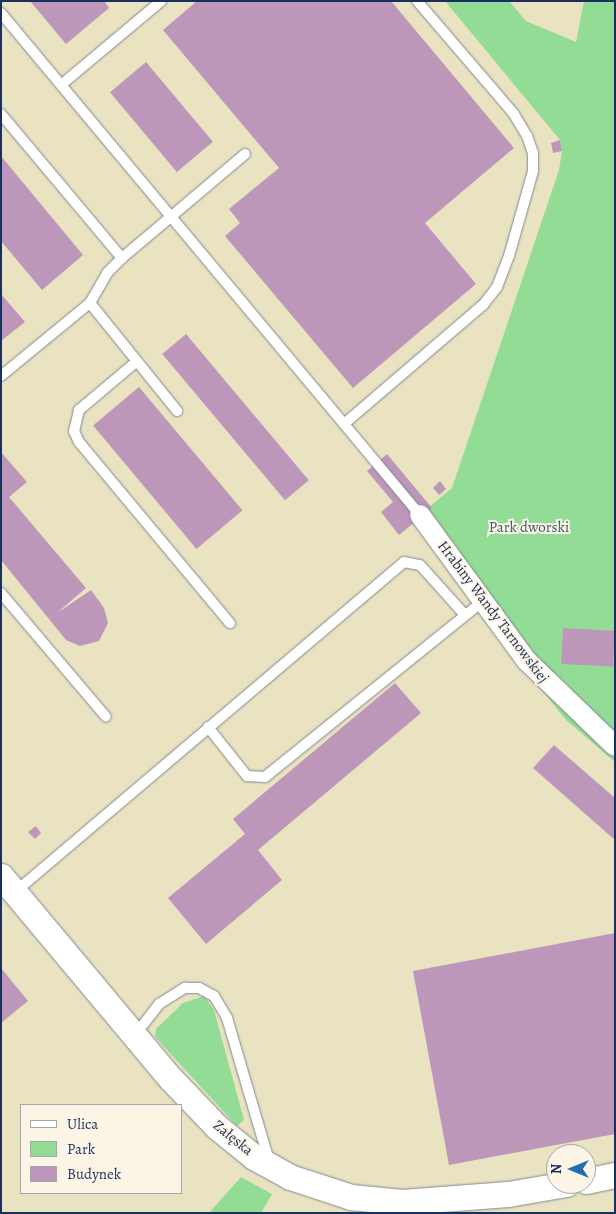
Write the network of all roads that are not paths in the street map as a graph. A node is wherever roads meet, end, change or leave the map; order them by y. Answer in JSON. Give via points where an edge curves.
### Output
{"nodes":[{"id":1,"x":417,"y":1,"type":"edge"},
{"id":2,"x":162,"y":2,"type":"edge"},
{"id":3,"x":1,"y":13,"type":"edge"},
{"id":4,"x":61,"y":85,"type":"junction"},
{"id":5,"x":1,"y":114,"type":"edge"},
{"id":6,"x":245,"y":154,"type":"dead end"},
{"id":7,"x":170,"y":216,"type":"junction"},
{"id":8,"x":122,"y":258,"type":"junction"},
{"id":9,"x":90,"y":303,"type":"junction"},
{"id":10,"x":136,"y":362,"type":"junction"},
{"id":11,"x":1,"y":376,"type":"edge"},
{"id":12,"x":177,"y":411,"type":"dead end"},
{"id":13,"x":344,"y":424,"type":"junction"},
{"id":14,"x":420,"y":515,"type":"joint"},
{"id":15,"x":1,"y":593,"type":"edge"},
{"id":16,"x":484,"y":600,"type":"junction"},
{"id":17,"x":465,"y":615,"type":"junction"},
{"id":18,"x":230,"y":623,"type":"dead end"},
{"id":19,"x":106,"y":717,"type":"dead end"},
{"id":20,"x":208,"y":727,"type":"junction"},
{"id":21,"x":615,"y":746,"type":"edge"},
{"id":22,"x":8,"y":884,"type":"edge"},
{"id":23,"x":134,"y":1035,"type":"junction"},
{"id":24,"x":270,"y":1166,"type":"junction"},
{"id":25,"x":615,"y":1176,"type":"edge"},
{"id":26,"x":596,"y":1179,"type":"edge"},
{"id":27,"x":546,"y":1187,"type":"edge"}],
"edges":[{"from":1,"to":13,"type":"lane","via":[[514,114],[533,153],[533,171],[509,256],[496,287],[483,305]]},
{"from":2,"to":4,"type":"lane"},
{"from":3,"to":4,"type":"lane"},
{"from":4,"to":7,"type":"lane"},
{"from":5,"to":8,"type":"lane"},
{"from":6,"to":7,"type":"lane"},
{"from":7,"to":8,"type":"lane"},
{"from":7,"to":13,"type":"lane"},
{"from":8,"to":9,"type":"lane","via":[[108,273]]},
{"from":9,"to":10,"type":"lane"},
{"from":9,"to":11,"type":"lane"},
{"from":10,"to":12,"type":"lane"},
{"from":10,"to":18,"type":"lane","via":[[78,410],[74,431],[78,442]]},
{"from":13,"to":14,"type":"lane"},
{"from":14,"to":16,"type":"street","name":"Hrabiny Wandy Tarnowskiej"},
{"from":15,"to":19,"type":"lane"},
{"from":16,"to":17,"type":"lane"},
{"from":16,"to":21,"type":"street","name":"Hrabiny Wandy Tarnowskiej","via":[[546,682]]},
{"from":17,"to":20,"type":"lane","via":[[265,777],[247,776]]},
{"from":17,"to":20,"type":"lane","via":[[420,565],[404,562]]},
{"from":20,"to":22,"type":"lane"},
{"from":22,"to":23,"type":"street","name":"Załęska"},
{"from":23,"to":24,"type":"street","name":"Załęska","via":[[216,1127]]},
{"from":23,"to":24,"type":"lane","via":[[159,1004],[185,988],[199,988],[214,996],[227,1018]]},
{"from":24,"to":27,"type":"street","name":"Załęska","via":[[351,1197],[402,1202],[508,1194]]},
{"from":25,"to":26,"type":"street"}]}
